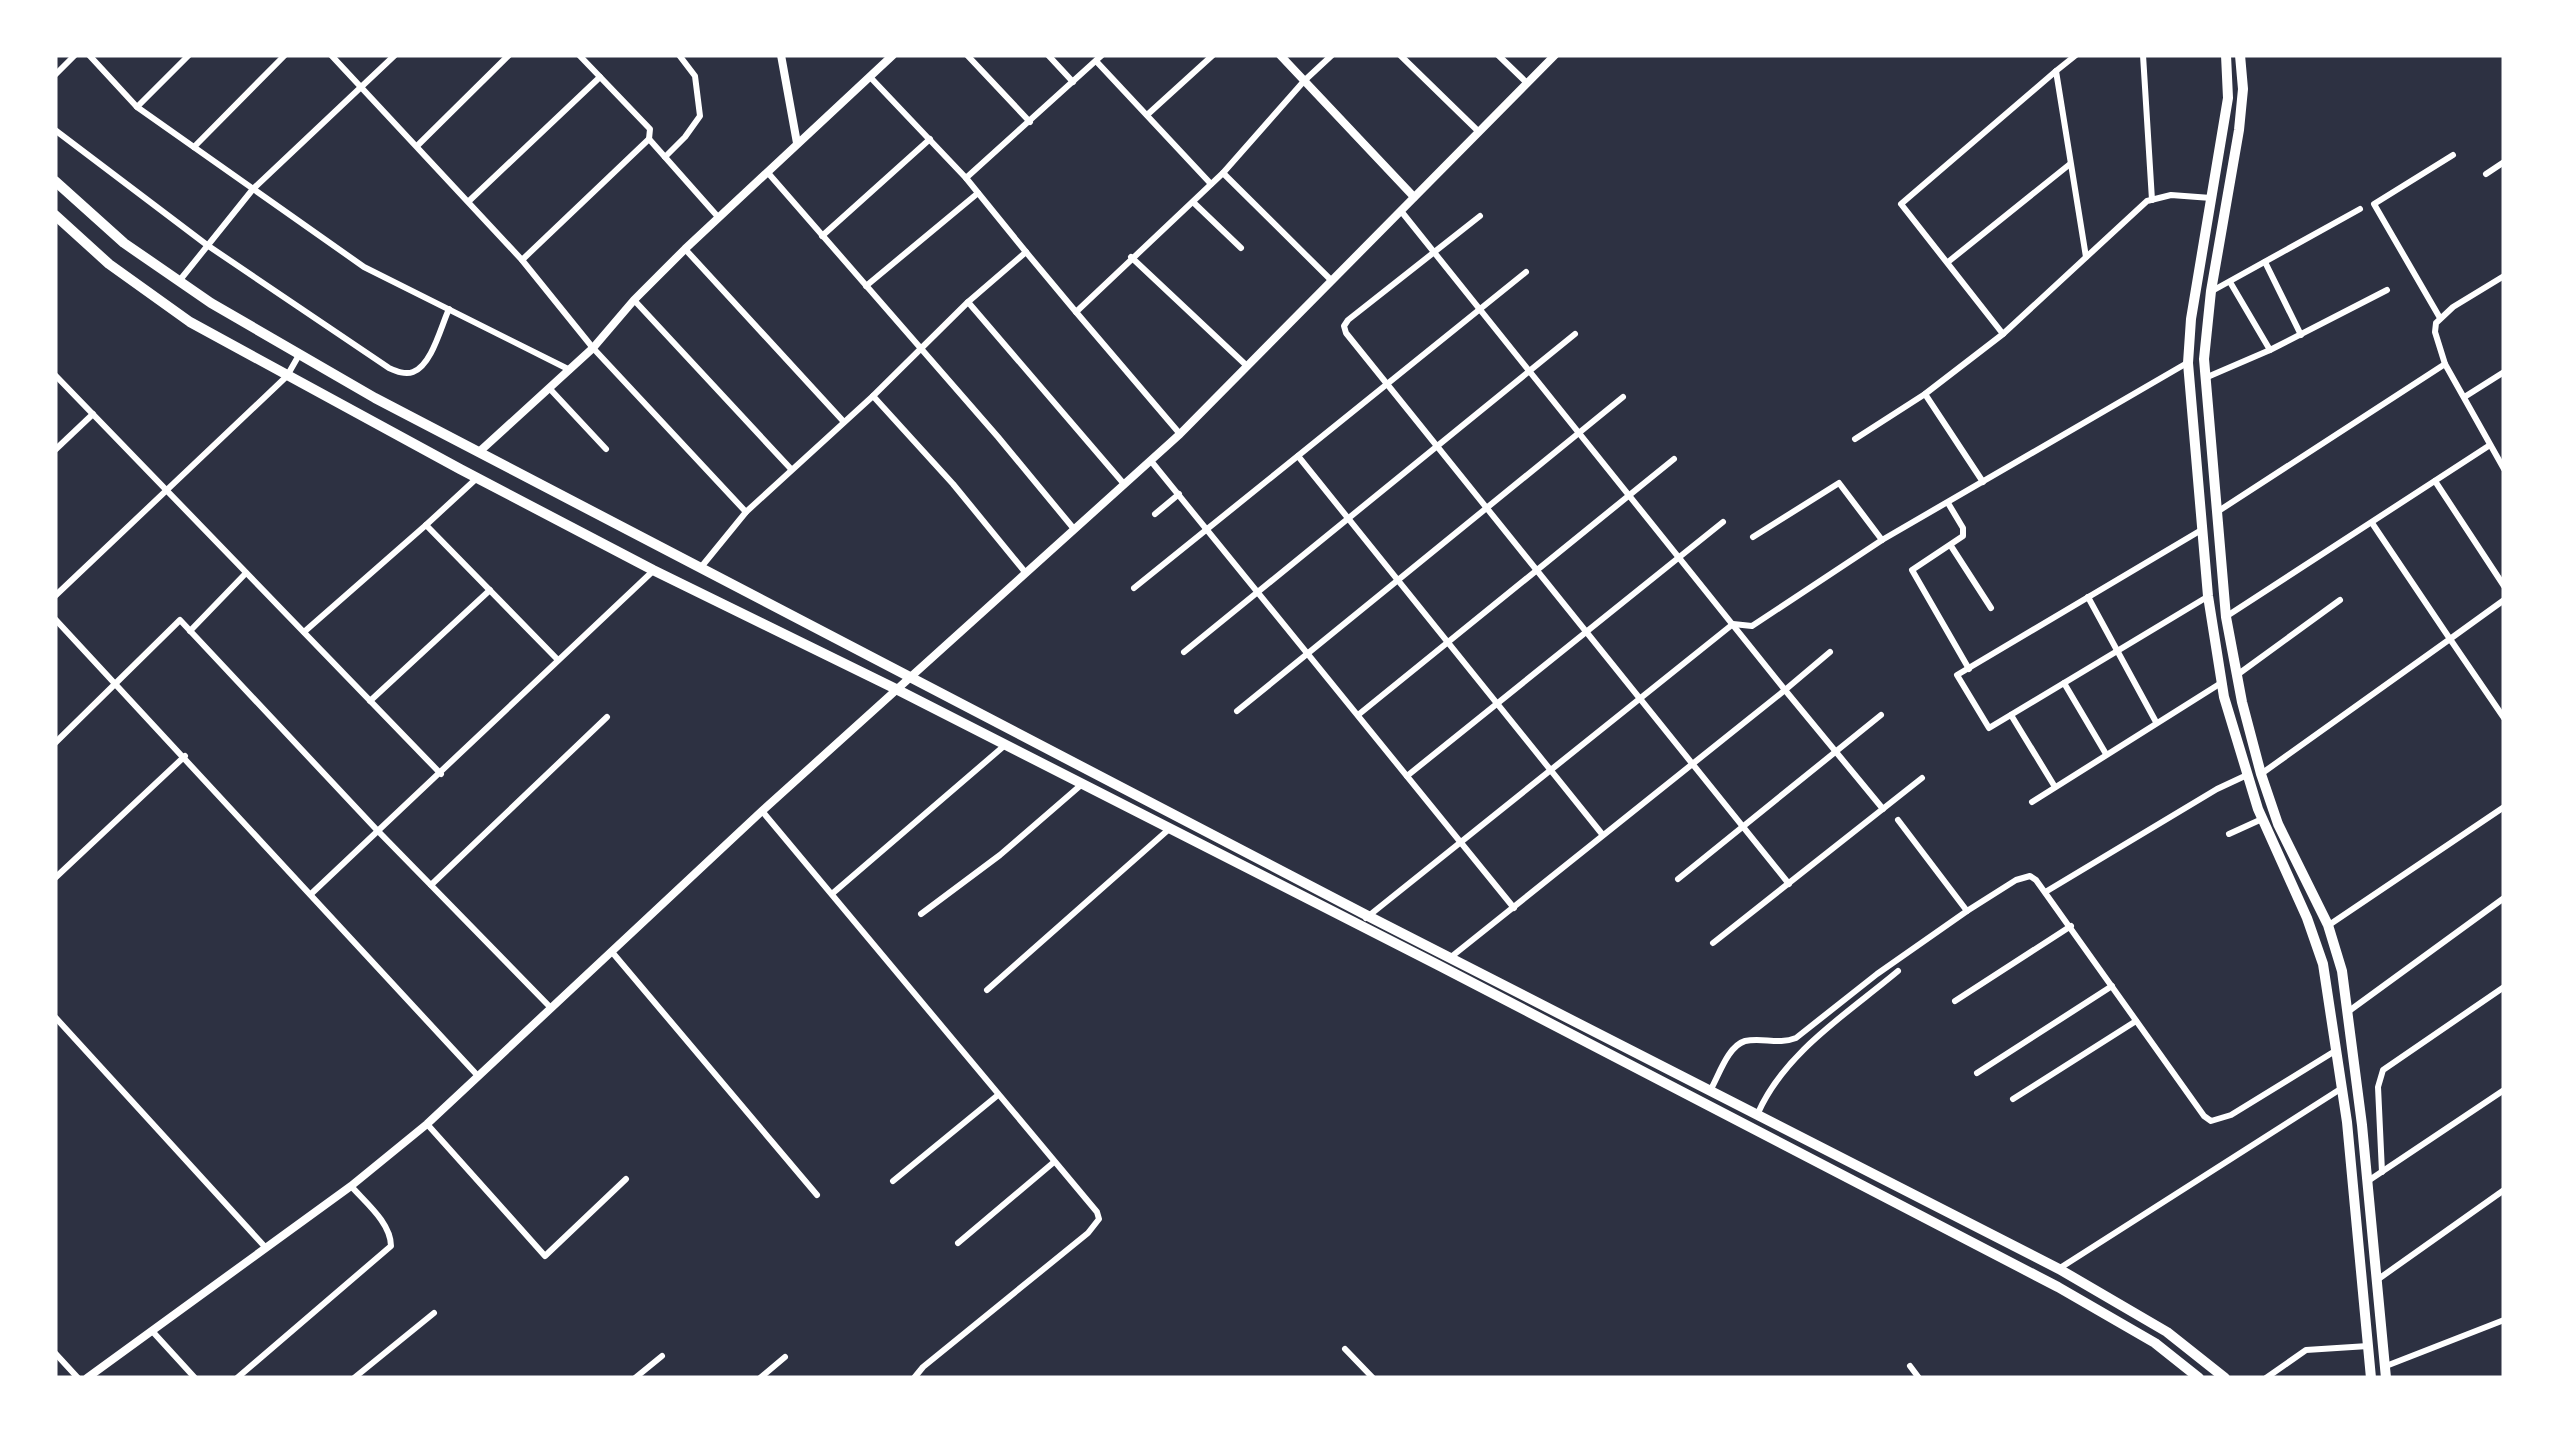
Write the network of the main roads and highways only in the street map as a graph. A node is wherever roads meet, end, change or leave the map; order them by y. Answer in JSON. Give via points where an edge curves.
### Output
{"nodes":[{"id":1,"x":2226,"y":55,"type":"edge"},
{"id":2,"x":2240,"y":55,"type":"edge"},
{"id":3,"x":55,"y":181,"type":"edge"},
{"id":4,"x":55,"y":216,"type":"edge"},
{"id":5,"x":2385,"y":1372,"type":"edge"},
{"id":6,"x":2198,"y":1378,"type":"edge"},
{"id":7,"x":2225,"y":1378,"type":"edge"},
{"id":8,"x":2371,"y":1378,"type":"edge"}],
"edges":[{"from":1,"to":8,"type":"main road","via":[[2228,98],[2188,363],[2208,596],[2221,683],[2247,775],[2322,964],[2342,1088]]},
{"from":2,"to":5,"type":"main road","via":[[2239,130],[2211,291],[2204,378],[2226,617],[2261,774],[2342,971]]},
{"from":3,"to":7,"type":"main road","via":[[179,281],[374,398],[2059,1269],[2167,1332]]},
{"from":4,"to":6,"type":"main road","via":[[162,302],[287,376],[2058,1288],[2155,1343]]}]}
